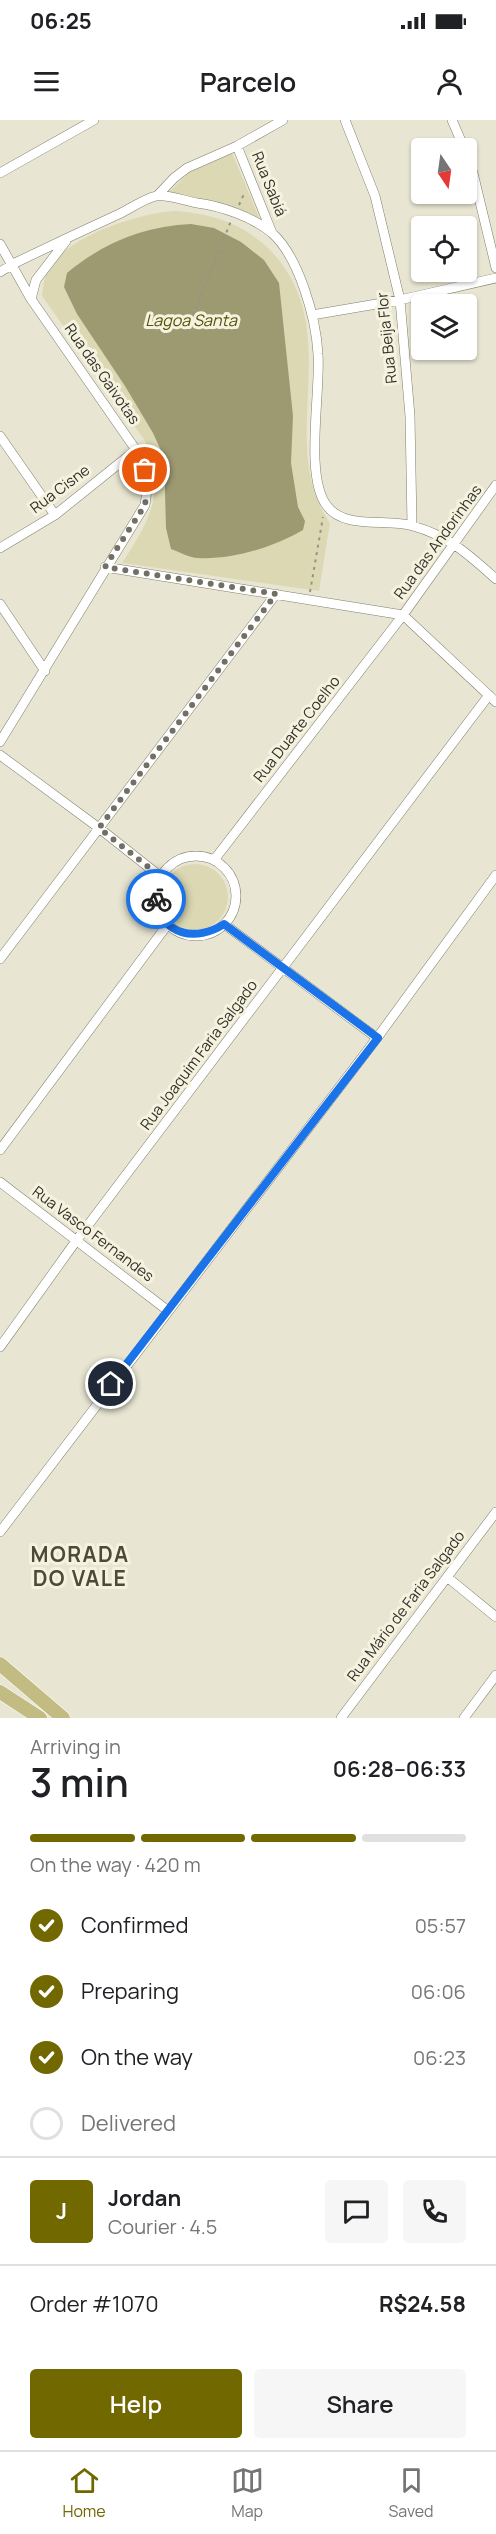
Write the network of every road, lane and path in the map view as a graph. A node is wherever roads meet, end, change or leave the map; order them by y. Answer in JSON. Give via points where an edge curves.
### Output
{"nodes":[{"id":1,"x":94,"y":120,"type":"edge"},
{"id":2,"x":283,"y":120,"type":"edge"},
{"id":3,"x":345,"y":120,"type":"edge"},
{"id":4,"x":452,"y":120,"type":"edge"},
{"id":5,"x":460,"y":138,"type":"edge"},
{"id":6,"x":237,"y":146,"type":"junction"},
{"id":7,"x":0,"y":173,"type":"edge"},
{"id":8,"x":251,"y":181,"type":"junction"},
{"id":9,"x":477,"y":190,"type":"edge"},
{"id":10,"x":157,"y":196,"type":"junction"},
{"id":11,"x":235,"y":212,"type":"dead end"},
{"id":12,"x":230,"y":225,"type":"dead end"},
{"id":13,"x":272,"y":234,"type":"junction"},
{"id":14,"x":69,"y":237,"type":"junction"},
{"id":15,"x":0,"y":244,"type":"edge"},
{"id":16,"x":13,"y":264,"type":"junction"},
{"id":17,"x":496,"y":268,"type":"edge"},
{"id":18,"x":0,"y":272,"type":"edge"},
{"id":19,"x":496,"y":278,"type":"edge"},
{"id":20,"x":31,"y":299,"type":"junction"},
{"id":21,"x":400,"y":300,"type":"junction"},
{"id":22,"x":312,"y":315,"type":"junction"},
{"id":23,"x":193,"y":316,"type":"dead end"},
{"id":24,"x":0,"y":436,"type":"edge"},
{"id":25,"x":136,"y":450,"type":"junction"},
{"id":26,"x":496,"y":485,"type":"edge"},
{"id":27,"x":325,"y":504,"type":"junction"},
{"id":28,"x":55,"y":514,"type":"junction"},
{"id":29,"x":412,"y":525,"type":"junction"},
{"id":30,"x":456,"y":543,"type":"junction"},
{"id":31,"x":0,"y":548,"type":"edge"},
{"id":32,"x":105,"y":567,"type":"junction"},
{"id":33,"x":496,"y":579,"type":"edge"},
{"id":34,"x":276,"y":594,"type":"junction"},
{"id":35,"x":309,"y":600,"type":"junction"},
{"id":36,"x":0,"y":604,"type":"edge"},
{"id":37,"x":403,"y":615,"type":"junction"},
{"id":38,"x":45,"y":670,"type":"junction"},
{"id":39,"x":492,"y":699,"type":"edge"},
{"id":40,"x":0,"y":742,"type":"edge"},
{"id":41,"x":0,"y":755,"type":"edge"},
{"id":42,"x":99,"y":828,"type":"junction"},
{"id":43,"x":214,"y":860,"type":"junction"},
{"id":44,"x":496,"y":875,"type":"edge"},
{"id":45,"x":161,"y":877,"type":"junction"},
{"id":46,"x":168,"y":924,"type":"junction"},
{"id":47,"x":224,"y":924,"type":"junction"},
{"id":48,"x":0,"y":959,"type":"edge"},
{"id":49,"x":285,"y":968,"type":"junction"},
{"id":50,"x":378,"y":1038,"type":"junction"},
{"id":51,"x":0,"y":1150,"type":"edge"},
{"id":52,"x":0,"y":1182,"type":"edge"},
{"id":53,"x":76,"y":1241,"type":"junction"},
{"id":54,"x":167,"y":1310,"type":"junction"},
{"id":55,"x":0,"y":1347,"type":"edge"},
{"id":56,"x":496,"y":1512,"type":"edge"},
{"id":57,"x":0,"y":1532,"type":"edge"},
{"id":58,"x":447,"y":1577,"type":"junction"},
{"id":59,"x":496,"y":1617,"type":"edge"},
{"id":60,"x":0,"y":1664,"type":"edge"},
{"id":61,"x":496,"y":1675,"type":"edge"},
{"id":62,"x":0,"y":1692,"type":"edge"},
{"id":63,"x":40,"y":1718,"type":"edge"},
{"id":64,"x":63,"y":1718,"type":"edge"},
{"id":65,"x":340,"y":1718,"type":"edge"},
{"id":66,"x":464,"y":1718,"type":"edge"}],
"edges":[{"from":1,"to":7,"type":"street"},
{"from":2,"to":6,"type":"street"},
{"from":3,"to":21,"type":"street","name":"Rua Beija Flor","via":[[375,196]]},
{"from":4,"to":5,"type":"street"},
{"from":6,"to":8,"type":"street","name":"Rua Sabiá"},
{"from":6,"to":10,"type":"street","via":[[187,168]]},
{"from":8,"to":11,"type":"path"},
{"from":8,"to":13,"type":"street","name":"Rua Sabiá"},
{"from":9,"to":17,"type":"street"},
{"from":10,"to":13,"type":"street","via":[[210,205],[250,220]]},
{"from":10,"to":14,"type":"street"},
{"from":12,"to":23,"type":"path"},
{"from":13,"to":22,"type":"street","via":[[293,262]]},
{"from":14,"to":16,"type":"street"},
{"from":14,"to":20,"type":"street","via":[[36,280]]},
{"from":15,"to":16,"type":"street","name":"Rua das Gaivotas"},
{"from":16,"to":18,"type":"street"},
{"from":16,"to":20,"type":"street","name":"Rua das Gaivotas"},
{"from":19,"to":21,"type":"street"},
{"from":20,"to":25,"type":"street","name":"Rua das Gaivotas"},
{"from":21,"to":22,"type":"street"},
{"from":21,"to":29,"type":"street","name":"Rua Beija Flor","via":[[410,416]]},
{"from":22,"to":27,"type":"street","via":[[318,354],[315,452]]},
{"from":24,"to":28,"type":"street"},
{"from":25,"to":28,"type":"street","name":"Rua Cisne"},
{"from":25,"to":32,"type":"street","name":"Rua das Gaivotas","via":[[147,478],[145,505]]},
{"from":26,"to":30,"type":"street","name":"Rua das Andorinhas"},
{"from":27,"to":29,"type":"street","via":[[336,515],[351,519]]},
{"from":27,"to":35,"type":"path"},
{"from":28,"to":31,"type":"street","name":"Rua Cisne"},
{"from":29,"to":30,"type":"street"},
{"from":30,"to":33,"type":"street"},
{"from":30,"to":37,"type":"street","name":"Rua das Andorinhas"},
{"from":32,"to":34,"type":"street"},
{"from":32,"to":38,"type":"street","name":"Rua das Gaivotas"},
{"from":34,"to":35,"type":"street"},
{"from":34,"to":42,"type":"street"},
{"from":35,"to":37,"type":"street"},
{"from":36,"to":38,"type":"street"},
{"from":37,"to":39,"type":"street"},
{"from":37,"to":43,"type":"street","name":"Rua Duarte Coelho"},
{"from":38,"to":40,"type":"street","name":"Rua das Gaivotas"},
{"from":39,"to":49,"type":"street","name":"Rua Joaquim Faria Salgado"},
{"from":41,"to":42,"type":"street"},
{"from":42,"to":45,"type":"street"},
{"from":42,"to":48,"type":"street"},
{"from":43,"to":45,"type":"street","via":[[189,857],[172,864]]},
{"from":43,"to":47,"type":"street","via":[[234,882],[233,912]]},
{"from":44,"to":50,"type":"street"},
{"from":45,"to":46,"type":"street","via":[[156,902]]},
{"from":46,"to":47,"type":"street","via":[[181,933],[196,936],[211,933]]},
{"from":46,"to":51,"type":"street"},
{"from":47,"to":49,"type":"street"},
{"from":49,"to":50,"type":"street"},
{"from":49,"to":53,"type":"street","name":"Rua Joaquim Faria Salgado"},
{"from":50,"to":54,"type":"street"},
{"from":52,"to":53,"type":"street","name":"Rua Vasco Fernandes"},
{"from":53,"to":54,"type":"street","name":"Rua Vasco Fernandes"},
{"from":53,"to":55,"type":"street","name":"Rua Joaquim Faria Salgado"},
{"from":54,"to":57,"type":"street"},
{"from":56,"to":58,"type":"street","name":"Rua Mário de Faria Salgado"},
{"from":58,"to":59,"type":"street"},
{"from":58,"to":65,"type":"street","name":"Rua Mário de Faria Salgado"},
{"from":60,"to":64,"type":"main road"},
{"from":61,"to":66,"type":"street"},
{"from":62,"to":63,"type":"main road"}]}
